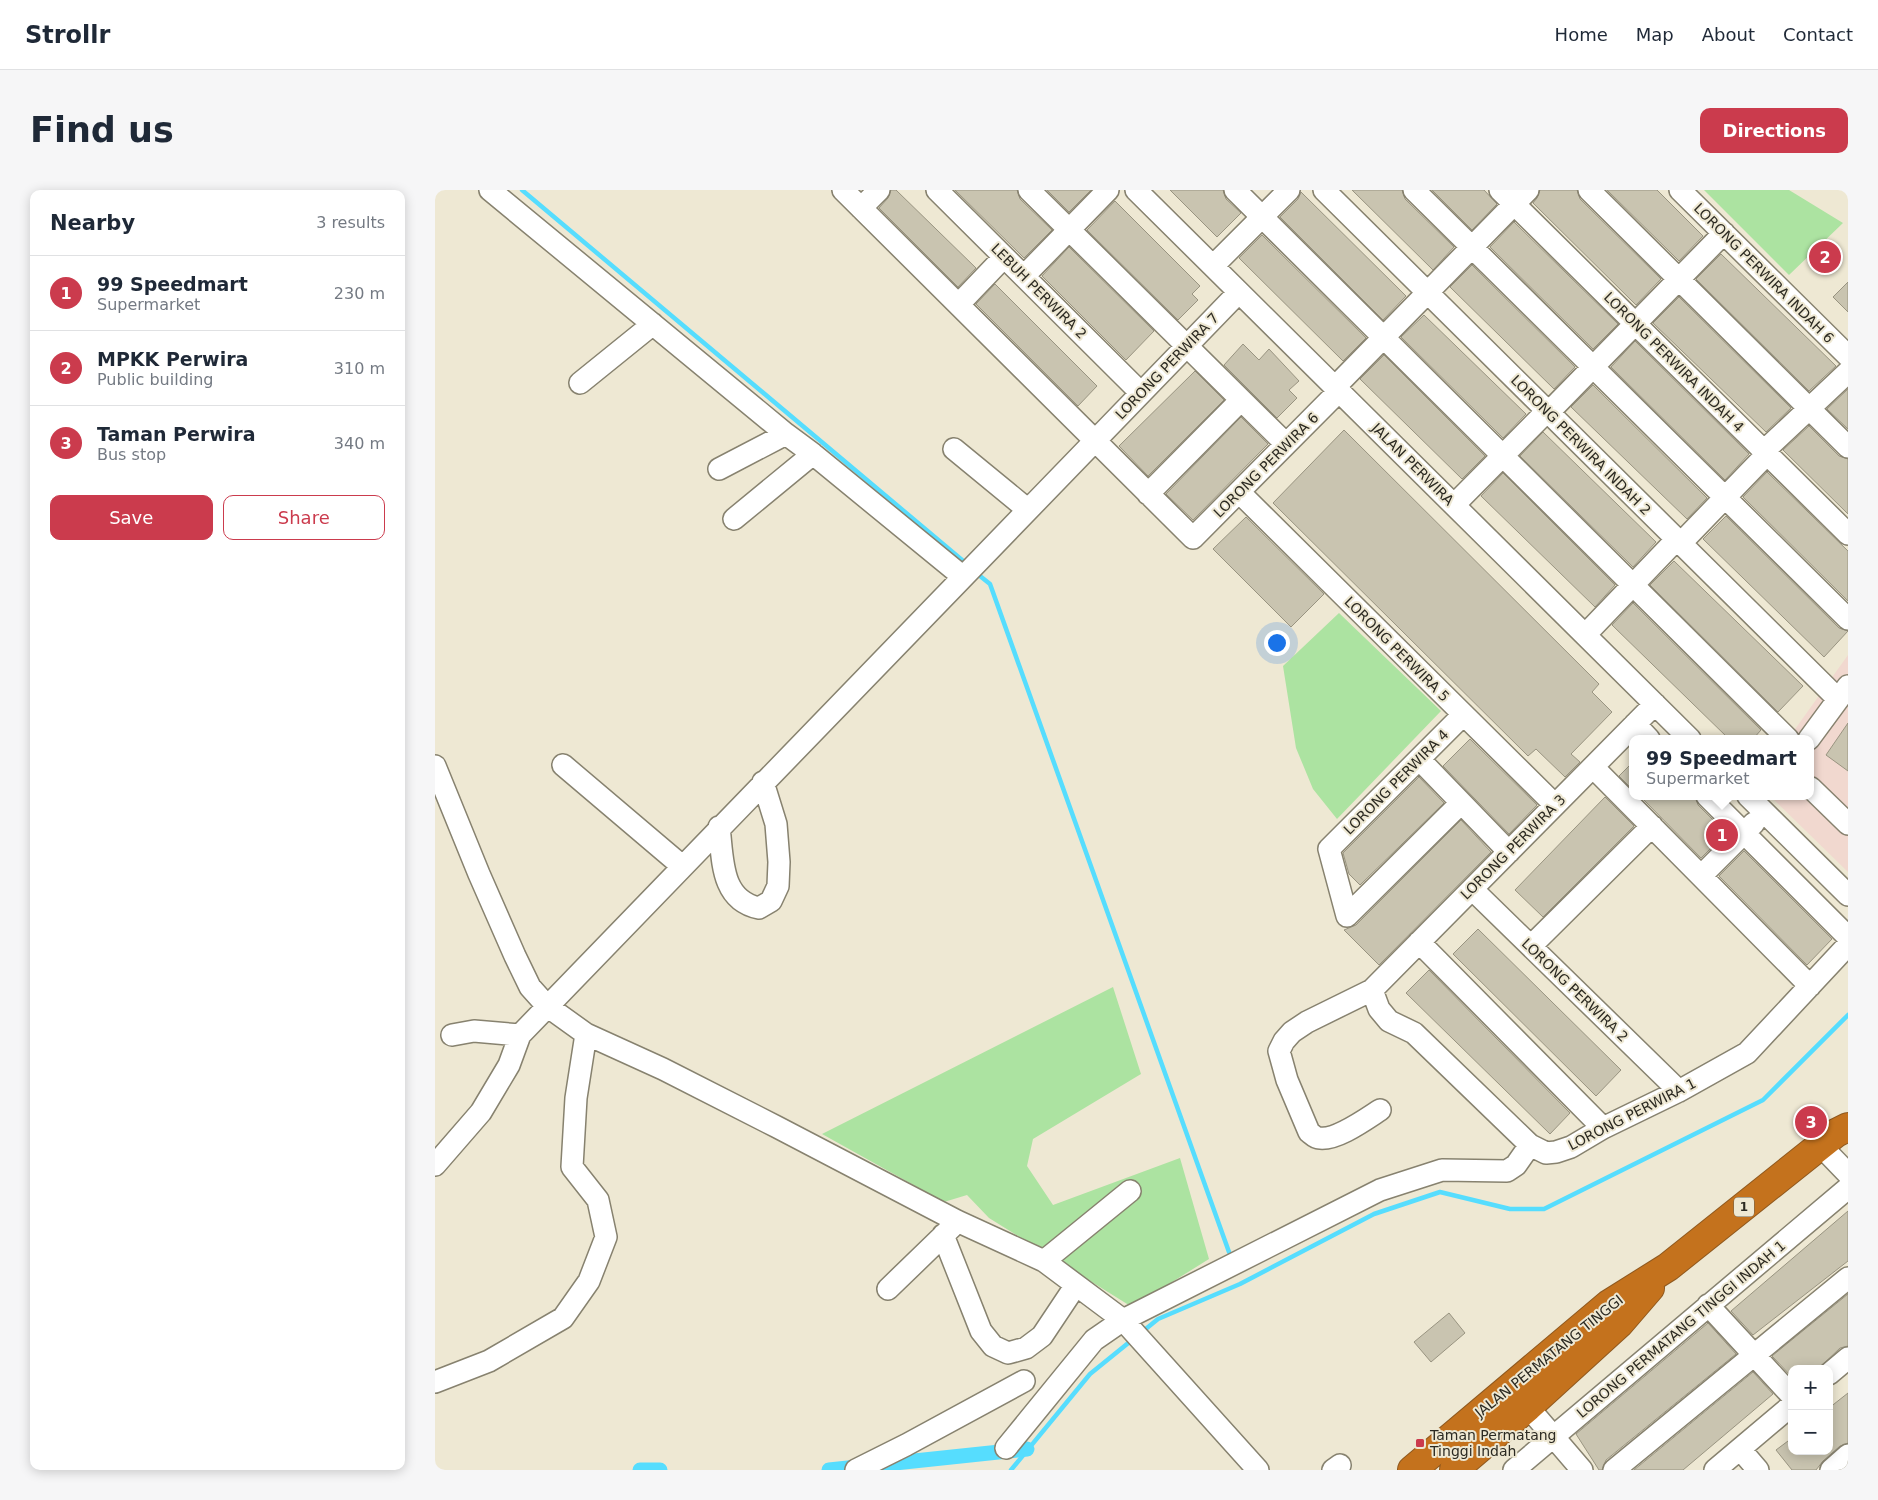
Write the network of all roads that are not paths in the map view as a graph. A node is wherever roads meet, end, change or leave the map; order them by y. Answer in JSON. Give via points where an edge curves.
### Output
{"nodes":[{"id":1,"x":490,"y":190,"type":"edge"},
{"id":2,"x":843,"y":190,"type":"edge"},
{"id":3,"x":879,"y":190,"type":"edge"},
{"id":4,"x":937,"y":190,"type":"edge"},
{"id":5,"x":1029,"y":190,"type":"edge"},
{"id":6,"x":1108,"y":190,"type":"edge"},
{"id":7,"x":1136,"y":190,"type":"edge"},
{"id":8,"x":1235,"y":190,"type":"edge"},
{"id":9,"x":1289,"y":190,"type":"edge"},
{"id":10,"x":1324,"y":190,"type":"edge"},
{"id":11,"x":1414,"y":190,"type":"edge"},
{"id":12,"x":1589,"y":190,"type":"edge"},
{"id":13,"x":1680,"y":190,"type":"edge"},
{"id":14,"x":1514,"y":195,"type":"edge"},
{"id":15,"x":861,"y":208,"type":"junction"},
{"id":16,"x":1262,"y":217,"type":"junction"},
{"id":17,"x":1069,"y":230,"type":"junction"},
{"id":18,"x":1723,"y":233,"type":"junction"},
{"id":19,"x":1472,"y":247,"type":"junction"},
{"id":20,"x":1004,"y":257,"type":"junction"},
{"id":21,"x":1213,"y":266,"type":"junction"},
{"id":22,"x":1024,"y":276,"type":"junction"},
{"id":23,"x":1679,"y":279,"type":"junction"},
{"id":24,"x":1239,"y":292,"type":"junction"},
{"id":25,"x":1428,"y":293,"type":"junction"},
{"id":26,"x":959,"y":304,"type":"junction"},
{"id":27,"x":653,"y":324,"type":"junction"},
{"id":28,"x":1635,"y":324,"type":"junction"},
{"id":29,"x":1384,"y":338,"type":"junction"},
{"id":30,"x":1186,"y":347,"type":"junction"},
{"id":31,"x":1848,"y":356,"type":"edge"},
{"id":32,"x":1593,"y":367,"type":"junction"},
{"id":33,"x":1848,"y":372,"type":"edge"},
{"id":34,"x":579,"y":383,"type":"dead end"},
{"id":35,"x":1337,"y":389,"type":"junction"},
{"id":36,"x":1141,"y":393,"type":"junction"},
{"id":37,"x":1241,"y":400,"type":"junction"},
{"id":38,"x":1809,"y":409,"type":"junction"},
{"id":39,"x":1548,"y":412,"type":"junction"},
{"id":40,"x":787,"y":434,"type":"junction"},
{"id":41,"x":1094,"y":440,"type":"junction"},
{"id":42,"x":1286,"y":444,"type":"junction"},
{"id":43,"x":1848,"y":447,"type":"edge"},
{"id":44,"x":953,"y":449,"type":"dead end"},
{"id":45,"x":1766,"y":453,"type":"junction"},
{"id":46,"x":813,"y":454,"type":"junction"},
{"id":47,"x":1503,"y":456,"type":"junction"},
{"id":48,"x":719,"y":469,"type":"dead end"},
{"id":49,"x":1239,"y":492,"type":"junction"},
{"id":50,"x":1149,"y":494,"type":"junction"},
{"id":51,"x":1725,"y":498,"type":"junction"},
{"id":52,"x":1454,"y":505,"type":"junction"},
{"id":53,"x":1027,"y":509,"type":"junction"},
{"id":54,"x":733,"y":519,"type":"dead end"},
{"id":55,"x":1848,"y":534,"type":"edge"},
{"id":56,"x":1679,"y":541,"type":"junction"},
{"id":57,"x":964,"y":575,"type":"junction"},
{"id":58,"x":1633,"y":585,"type":"junction"},
{"id":59,"x":1848,"y":619,"type":"edge"},
{"id":60,"x":1585,"y":635,"type":"junction"},
{"id":61,"x":1843,"y":692,"type":"edge"},
{"id":62,"x":1655,"y":704,"type":"junction"},
{"id":63,"x":1463,"y":714,"type":"junction"},
{"id":64,"x":1642,"y":732,"type":"edge"},
{"id":65,"x":1686,"y":735,"type":"edge"},
{"id":66,"x":1784,"y":735,"type":"edge"},
{"id":67,"x":1812,"y":735,"type":"edge"},
{"id":68,"x":1629,"y":741,"type":"edge"},
{"id":69,"x":1419,"y":759,"type":"junction"},
{"id":70,"x":563,"y":764,"type":"dead end"},
{"id":71,"x":435,"y":766,"type":"edge"},
{"id":72,"x":1593,"y":767,"type":"junction"},
{"id":73,"x":763,"y":782,"type":"junction"},
{"id":74,"x":1814,"y":791,"type":"edge"},
{"id":75,"x":1711,"y":800,"type":"edge"},
{"id":76,"x":1461,"y":803,"type":"junction"},
{"id":77,"x":1762,"y":804,"type":"edge"},
{"id":78,"x":1555,"y":805,"type":"junction"},
{"id":79,"x":1847,"y":821,"type":"edge"},
{"id":80,"x":1652,"y":826,"type":"junction"},
{"id":81,"x":719,"y":827,"type":"junction"},
{"id":82,"x":1744,"y":833,"type":"junction"},
{"id":83,"x":1509,"y":852,"type":"junction"},
{"id":84,"x":682,"y":866,"type":"junction"},
{"id":85,"x":1701,"y":876,"type":"junction"},
{"id":86,"x":1472,"y":889,"type":"junction"},
{"id":87,"x":1848,"y":895,"type":"edge"},
{"id":88,"x":1848,"y":937,"type":"edge"},
{"id":89,"x":1419,"y":942,"type":"junction"},
{"id":90,"x":1848,"y":945,"type":"edge"},
{"id":91,"x":1531,"y":946,"type":"junction"},
{"id":92,"x":1810,"y":986,"type":"junction"},
{"id":93,"x":1372,"y":990,"type":"junction"},
{"id":94,"x":547,"y":1006,"type":"junction"},
{"id":95,"x":587,"y":1034,"type":"junction"},
{"id":96,"x":452,"y":1035,"type":"dead end"},
{"id":97,"x":520,"y":1035,"type":"junction"},
{"id":98,"x":1679,"y":1091,"type":"junction"},
{"id":99,"x":1380,"y":1110,"type":"dead end"},
{"id":100,"x":1603,"y":1128,"type":"junction"},
{"id":101,"x":1838,"y":1131,"type":"edge"},
{"id":102,"x":1530,"y":1145,"type":"junction"},
{"id":103,"x":435,"y":1165,"type":"edge"},
{"id":104,"x":1848,"y":1174,"type":"edge"},
{"id":105,"x":1848,"y":1188,"type":"edge"},
{"id":106,"x":1130,"y":1191,"type":"dead end"},
{"id":107,"x":950,"y":1228,"type":"junction"},
{"id":108,"x":1044,"y":1261,"type":"junction"},
{"id":109,"x":1668,"y":1267,"type":"junction"},
{"id":110,"x":1848,"y":1278,"type":"edge"},
{"id":111,"x":1076,"y":1285,"type":"junction"},
{"id":112,"x":888,"y":1289,"type":"dead end"},
{"id":113,"x":1708,"y":1305,"type":"junction"},
{"id":114,"x":1134,"y":1332,"type":"junction"},
{"id":115,"x":1754,"y":1354,"type":"junction"},
{"id":116,"x":1848,"y":1358,"type":"edge"},
{"id":117,"x":1833,"y":1371,"type":"edge"},
{"id":118,"x":1024,"y":1381,"type":"dead end"},
{"id":119,"x":435,"y":1382,"type":"edge"},
{"id":120,"x":1788,"y":1392,"type":"edge"},
{"id":121,"x":1492,"y":1402,"type":"junction"},
{"id":122,"x":1528,"y":1407,"type":"junction"},
{"id":123,"x":1788,"y":1408,"type":"edge"},
{"id":124,"x":1554,"y":1437,"type":"junction"},
{"id":125,"x":1006,"y":1448,"type":"dead end"},
{"id":126,"x":1740,"y":1449,"type":"junction"},
{"id":127,"x":856,"y":1470,"type":"edge"},
{"id":128,"x":1258,"y":1470,"type":"edge"},
{"id":129,"x":1412,"y":1470,"type":"edge"},
{"id":130,"x":1454,"y":1470,"type":"edge"},
{"id":131,"x":1514,"y":1470,"type":"edge"},
{"id":132,"x":1582,"y":1470,"type":"edge"},
{"id":133,"x":1613,"y":1470,"type":"edge"},
{"id":134,"x":1715,"y":1470,"type":"edge"},
{"id":135,"x":1758,"y":1470,"type":"edge"}],
"edges":[{"from":1,"to":27,"type":"street"},
{"from":2,"to":15,"type":"street"},
{"from":3,"to":15,"type":"street"},
{"from":4,"to":20,"type":"street","name":"LEBUH PERWIRA 2"},
{"from":5,"to":17,"type":"street"},
{"from":6,"to":17,"type":"street"},
{"from":7,"to":21,"type":"street","name":"JALAN PERWIRA"},
{"from":8,"to":16,"type":"street"},
{"from":9,"to":16,"type":"street"},
{"from":10,"to":25,"type":"street","name":"LORONG PERWIRA INDAH 2"},
{"from":11,"to":19,"type":"street"},
{"from":12,"to":23,"type":"street"},
{"from":13,"to":18,"type":"street","name":"LORONG PERWIRA INDAH 6"},
{"from":14,"to":19,"type":"street","name":"LORONG PERWIRA 6"},
{"from":14,"to":28,"type":"street","name":"LORONG PERWIRA INDAH 4"},
{"from":15,"to":26,"type":"street"},
{"from":16,"to":21,"type":"street"},
{"from":16,"to":29,"type":"street"},
{"from":17,"to":22,"type":"street"},
{"from":17,"to":30,"type":"street"},
{"from":18,"to":23,"type":"street"},
{"from":18,"to":31,"type":"street","name":"LORONG PERWIRA INDAH 6"},
{"from":19,"to":25,"type":"street","name":"LORONG PERWIRA 6"},
{"from":19,"to":32,"type":"street"},
{"from":20,"to":22,"type":"street","name":"LEBUH PERWIRA 2"},
{"from":20,"to":26,"type":"street"},
{"from":21,"to":24,"type":"street","name":"JALAN PERWIRA"},
{"from":22,"to":36,"type":"street","name":"LEBUH PERWIRA 2"},
{"from":23,"to":28,"type":"street"},
{"from":23,"to":38,"type":"street"},
{"from":24,"to":30,"type":"street","name":"LORONG PERWIRA 7"},
{"from":24,"to":35,"type":"street","name":"JALAN PERWIRA"},
{"from":25,"to":29,"type":"street","name":"LORONG PERWIRA 6"},
{"from":25,"to":39,"type":"street","name":"LORONG PERWIRA INDAH 2"},
{"from":26,"to":41,"type":"street"},
{"from":27,"to":34,"type":"street"},
{"from":27,"to":40,"type":"street"},
{"from":28,"to":32,"type":"street"},
{"from":28,"to":45,"type":"street","name":"LORONG PERWIRA INDAH 4"},
{"from":29,"to":35,"type":"street","name":"LORONG PERWIRA 6"},
{"from":29,"to":47,"type":"street"},
{"from":30,"to":36,"type":"street","name":"LORONG PERWIRA 7"},
{"from":30,"to":37,"type":"street"},
{"from":32,"to":39,"type":"street"},
{"from":32,"to":51,"type":"street"},
{"from":33,"to":38,"type":"street"},
{"from":35,"to":42,"type":"street","name":"LORONG PERWIRA 6"},
{"from":35,"to":52,"type":"street","name":"JALAN PERWIRA"},
{"from":36,"to":41,"type":"street","name":"LORONG PERWIRA 7"},
{"from":37,"to":42,"type":"street"},
{"from":37,"to":50,"type":"street"},
{"from":38,"to":43,"type":"street"},
{"from":38,"to":45,"type":"street"},
{"from":39,"to":47,"type":"street"},
{"from":39,"to":56,"type":"street","name":"LORONG PERWIRA INDAH 2"},
{"from":40,"to":46,"type":"street"},
{"from":40,"to":48,"type":"street"},
{"from":41,"to":50,"type":"street"},
{"from":41,"to":53,"type":"street","name":"LORONG PERWIRA 7"},
{"from":42,"to":49,"type":"street","name":"LORONG PERWIRA 6"},
{"from":44,"to":53,"type":"street"},
{"from":45,"to":51,"type":"street"},
{"from":45,"to":55,"type":"street","name":"LORONG PERWIRA INDAH 4"},
{"from":46,"to":54,"type":"street"},
{"from":46,"to":57,"type":"street"},
{"from":47,"to":52,"type":"street"},
{"from":47,"to":58,"type":"street"},
{"from":49,"to":50,"type":"street","name":"LORONG PERWIRA 6","via":[[1193,538]]},
{"from":49,"to":63,"type":"street","name":"LORONG PERWIRA 5"},
{"from":51,"to":56,"type":"street"},
{"from":51,"to":59,"type":"street"},
{"from":52,"to":60,"type":"street","name":"JALAN PERWIRA"},
{"from":53,"to":57,"type":"street","name":"LORONG PERWIRA 7"},
{"from":56,"to":58,"type":"street"},
{"from":56,"to":61,"type":"street","name":"LORONG PERWIRA INDAH 2"},
{"from":57,"to":73,"type":"street","name":"LORONG PERWIRA 7"},
{"from":58,"to":60,"type":"street"},
{"from":58,"to":66,"type":"street"},
{"from":60,"to":62,"type":"street","name":"JALAN PERWIRA"},
{"from":61,"to":67,"type":"street"},
{"from":62,"to":64,"type":"street","name":"LORONG PERWIRA 3"},
{"from":62,"to":65,"type":"street","name":"JALAN PERWIRA"},
{"from":63,"to":69,"type":"street","name":"LORONG PERWIRA 4"},
{"from":63,"to":78,"type":"street","name":"LORONG PERWIRA 5"},
{"from":68,"to":72,"type":"street","name":"LORONG PERWIRA 3"},
{"from":69,"to":76,"type":"street"},
{"from":69,"to":76,"type":"street","name":"LORONG PERWIRA 4","via":[[1329,849],[1347,916]]},
{"from":70,"to":84,"type":"street"},
{"from":71,"to":94,"type":"street","via":[[515,956],[530,987]]},
{"from":72,"to":78,"type":"street","name":"LORONG PERWIRA 3"},
{"from":72,"to":80,"type":"street"},
{"from":73,"to":81,"type":"street","name":"LORONG PERWIRA 7"},
{"from":73,"to":81,"type":"street","via":[[776,824],[779,862],[778,886],[771,901],[759,908],[748,906],[734,894],[725,878]]},
{"from":74,"to":79,"type":"street"},
{"from":75,"to":82,"type":"street"},
{"from":76,"to":83,"type":"street"},
{"from":77,"to":82,"type":"street"},
{"from":77,"to":87,"type":"street"},
{"from":78,"to":83,"type":"street","name":"LORONG PERWIRA 3"},
{"from":80,"to":85,"type":"street"},
{"from":80,"to":91,"type":"street"},
{"from":81,"to":84,"type":"street","name":"LORONG PERWIRA 7"},
{"from":82,"to":85,"type":"street"},
{"from":82,"to":88,"type":"street"},
{"from":83,"to":86,"type":"street","name":"LORONG PERWIRA 3"},
{"from":84,"to":94,"type":"street","name":"LORONG PERWIRA 7"},
{"from":85,"to":92,"type":"street"},
{"from":86,"to":89,"type":"street","name":"LORONG PERWIRA 3"},
{"from":86,"to":91,"type":"street","name":"LORONG PERWIRA 2"},
{"from":89,"to":93,"type":"street","name":"LORONG PERWIRA 3"},
{"from":89,"to":100,"type":"street"},
{"from":90,"to":92,"type":"street","name":"LORONG PERWIRA 1"},
{"from":91,"to":98,"type":"street","name":"LORONG PERWIRA 2"},
{"from":92,"to":98,"type":"street","name":"LORONG PERWIRA 1","via":[[1747,1053]]},
{"from":93,"to":99,"type":"street","name":"LORONG PERWIRA 3","via":[[1307,1022],[1292,1032],[1279,1051],[1287,1080],[1313,1136],[1339,1134]]},
{"from":93,"to":102,"type":"street","name":"LORONG PERWIRA 1","via":[[1379,1009],[1389,1021],[1414,1033]]},
{"from":94,"to":95,"type":"street"},
{"from":94,"to":97,"type":"street","name":"LORONG PERWIRA 7"},
{"from":95,"to":107,"type":"street","via":[[759,1118]]},
{"from":95,"to":119,"type":"street","via":[[576,1098],[572,1168],[598,1200],[606,1237],[589,1281],[563,1318],[489,1361]]},
{"from":96,"to":97,"type":"street","via":[[474,1031]]},
{"from":97,"to":103,"type":"street","via":[[509,1065],[481,1112]]},
{"from":98,"to":100,"type":"street","name":"LORONG PERWIRA 1"},
{"from":100,"to":102,"type":"street","name":"LORONG PERWIRA 1","via":[[1556,1152],[1547,1153]]},
{"from":101,"to":104,"type":"street"},
{"from":101,"to":109,"type":"highway","name":"JALAN PERMATANG TINGGI","number":"1"},
{"from":102,"to":114,"type":"street","via":[[1516,1165],[1507,1171],[1442,1170],[1379,1190]]},
{"from":105,"to":113,"type":"street","name":"LORONG PERMATANG TINGGI INDAH 1"},
{"from":106,"to":108,"type":"street"},
{"from":107,"to":108,"type":"street"},
{"from":107,"to":111,"type":"street","via":[[981,1331],[993,1346],[1008,1353],[1026,1348],[1042,1336]]},
{"from":107,"to":112,"type":"street"},
{"from":108,"to":111,"type":"street"},
{"from":109,"to":121,"type":"highway","name":"JALAN PERMATANG TINGGI","number":"1","via":[[1609,1304]]},
{"from":109,"to":122,"type":"highway","name":"JALAN PERMATANG TINGGI","number":"1","via":[[1619,1324]]},
{"from":110,"to":115,"type":"street"},
{"from":111,"to":114,"type":"street"},
{"from":113,"to":115,"type":"street"},
{"from":113,"to":124,"type":"street","name":"LORONG PERMATANG TINGGI INDAH 1"},
{"from":114,"to":125,"type":"street","via":[[1094,1340]]},
{"from":114,"to":128,"type":"street"},
{"from":115,"to":120,"type":"street"},
{"from":115,"to":133,"type":"street"},
{"from":116,"to":117,"type":"street"},
{"from":118,"to":127,"type":"street"},
{"from":121,"to":122,"type":"highway","via":[[1512,1399]]},
{"from":121,"to":129,"type":"highway","name":"JALAN PERMATANG TINGGI","number":"1"},
{"from":122,"to":124,"type":"street"},
{"from":122,"to":130,"type":"highway","name":"JALAN PERMATANG TINGGI","number":"1"},
{"from":123,"to":126,"type":"street"},
{"from":124,"to":131,"type":"street","name":"LORONG PERMATANG TINGGI INDAH 1"},
{"from":124,"to":132,"type":"street"},
{"from":126,"to":134,"type":"street"},
{"from":126,"to":135,"type":"street"}]}
